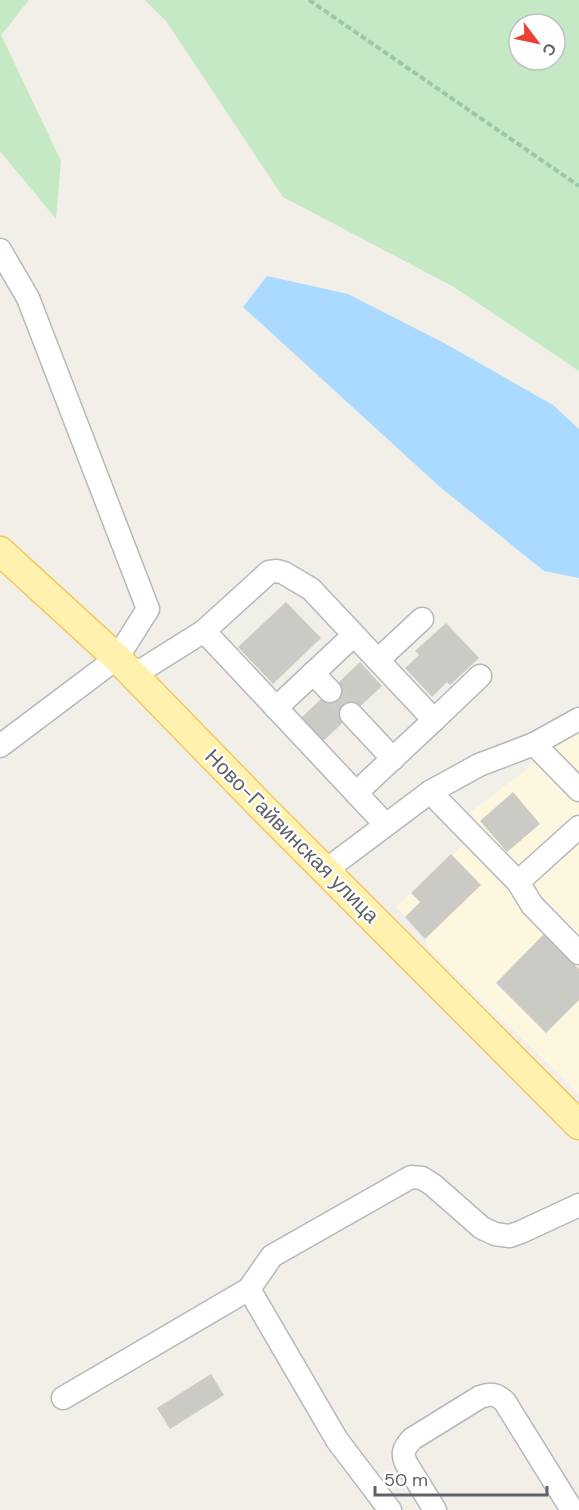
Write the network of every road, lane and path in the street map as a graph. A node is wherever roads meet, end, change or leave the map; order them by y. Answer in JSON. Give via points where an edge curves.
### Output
{"nodes":[{"id":1,"x":309,"y":0,"type":"edge"},
{"id":2,"x":579,"y":186,"type":"edge"},
{"id":3,"x":0,"y":250,"type":"edge"},
{"id":4,"x":0,"y":551,"type":"edge"},
{"id":5,"x":422,"y":619,"type":"dead end"},
{"id":6,"x":204,"y":631,"type":"junction"},
{"id":7,"x":354,"y":635,"type":"junction"},
{"id":8,"x":378,"y":660,"type":"junction"},
{"id":9,"x":126,"y":666,"type":"junction"},
{"id":10,"x":313,"y":673,"type":"junction"},
{"id":11,"x":480,"y":676,"type":"dead end"},
{"id":12,"x":330,"y":691,"type":"tunnel mouth"},
{"id":13,"x":276,"y":708,"type":"junction"},
{"id":14,"x":351,"y":714,"type":"tunnel mouth"},
{"id":15,"x":579,"y":719,"type":"edge"},
{"id":16,"x":434,"y":720,"type":"junction"},
{"id":17,"x":534,"y":744,"type":"junction"},
{"id":18,"x":0,"y":746,"type":"edge"},
{"id":19,"x":393,"y":759,"type":"junction"},
{"id":20,"x":579,"y":790,"type":"edge"},
{"id":21,"x":430,"y":792,"type":"junction"},
{"id":22,"x":356,"y":794,"type":"junction"},
{"id":23,"x":386,"y":825,"type":"junction"},
{"id":24,"x":579,"y":827,"type":"edge"},
{"id":25,"x":326,"y":870,"type":"junction"},
{"id":26,"x":518,"y":882,"type":"junction"},
{"id":27,"x":579,"y":953,"type":"edge"},
{"id":28,"x":579,"y":1125,"type":"edge"},
{"id":29,"x":579,"y":1205,"type":"edge"},
{"id":30,"x":249,"y":1289,"type":"junction"},
{"id":31,"x":63,"y":1398,"type":"dead end"},
{"id":32,"x":390,"y":1510,"type":"edge"},
{"id":33,"x":435,"y":1510,"type":"edge"},
{"id":34,"x":572,"y":1510,"type":"edge"}],
"edges":[{"from":1,"to":2,"type":"path"},
{"from":3,"to":9,"type":"lane","via":[[28,298],[147,609]]},
{"from":4,"to":9,"type":"main road","name":"Ново-Гайвинская улица"},
{"from":5,"to":8,"type":"lane"},
{"from":6,"to":7,"type":"lane","via":[[261,577],[278,571],[311,589]]},
{"from":6,"to":9,"type":"lane"},
{"from":6,"to":13,"type":"lane"},
{"from":7,"to":8,"type":"lane"},
{"from":7,"to":10,"type":"lane"},
{"from":8,"to":16,"type":"lane"},
{"from":9,"to":18,"type":"lane"},
{"from":9,"to":25,"type":"main road","name":"Ново-Гайвинская улица"},
{"from":10,"to":12,"type":"lane"},
{"from":10,"to":13,"type":"lane"},
{"from":11,"to":16,"type":"lane"},
{"from":13,"to":22,"type":"lane"},
{"from":14,"to":19,"type":"lane"},
{"from":15,"to":17,"type":"lane"},
{"from":16,"to":19,"type":"lane"},
{"from":17,"to":20,"type":"lane"},
{"from":17,"to":21,"type":"lane","via":[[479,765]]},
{"from":19,"to":22,"type":"lane"},
{"from":21,"to":23,"type":"lane"},
{"from":21,"to":26,"type":"lane"},
{"from":22,"to":23,"type":"lane"},
{"from":23,"to":25,"type":"lane"},
{"from":24,"to":26,"type":"lane"},
{"from":25,"to":28,"type":"main road","name":"Ново-Гайвинская улица"},
{"from":26,"to":27,"type":"lane","via":[[532,905]]},
{"from":29,"to":30,"type":"lane","via":[[510,1236],[495,1234],[482,1228],[433,1185],[411,1177],[272,1256]]},
{"from":30,"to":31,"type":"lane"},
{"from":30,"to":32,"type":"lane","via":[[337,1440]]},
{"from":33,"to":34,"type":"lane","via":[[406,1463],[405,1447],[412,1439],[490,1394],[505,1402]]}]}
